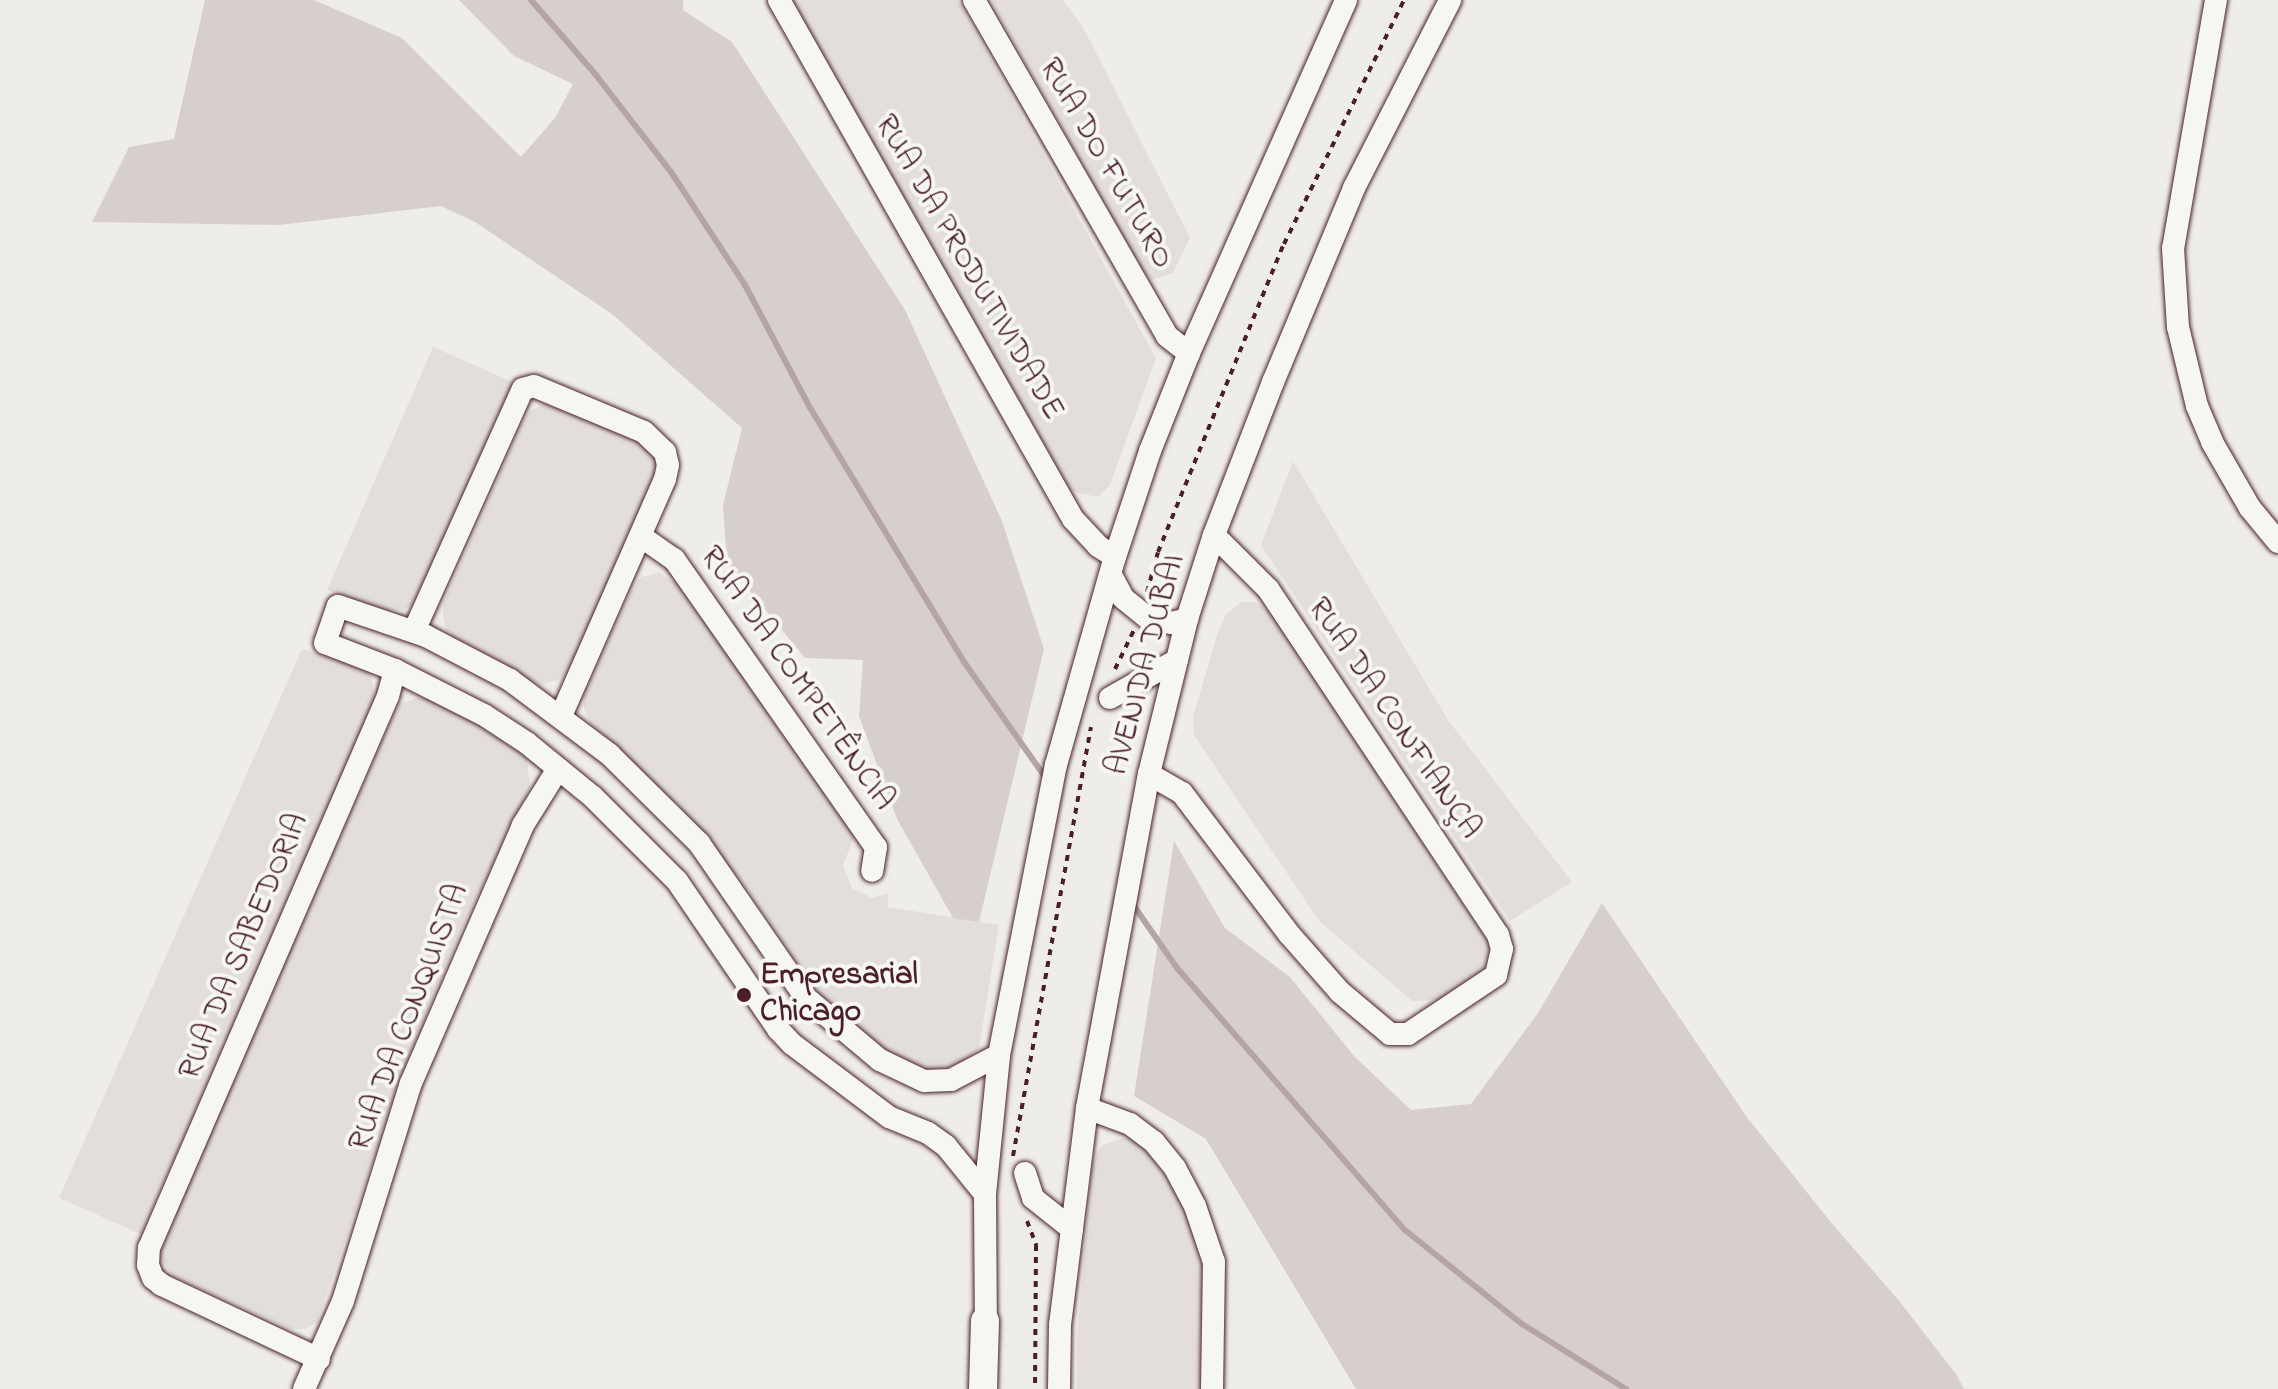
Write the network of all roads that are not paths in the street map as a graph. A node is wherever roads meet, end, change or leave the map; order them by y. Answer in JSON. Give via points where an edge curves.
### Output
{"nodes":[{"id":1,"x":779,"y":0,"type":"edge"},
{"id":2,"x":974,"y":0,"type":"edge"},
{"id":3,"x":1346,"y":0,"type":"edge"},
{"id":4,"x":1450,"y":0,"type":"edge"},
{"id":5,"x":2216,"y":0,"type":"edge"},
{"id":6,"x":1189,"y":353,"type":"junction"},
{"id":7,"x":1214,"y":535,"type":"junction"},
{"id":8,"x":642,"y":537,"type":"junction"},
{"id":9,"x":2278,"y":542,"type":"edge"},
{"id":10,"x":1113,"y":566,"type":"junction"},
{"id":11,"x":1187,"y":619,"type":"junction"},
{"id":12,"x":414,"y":631,"type":"junction"},
{"id":13,"x":1177,"y":660,"type":"junction"},
{"id":14,"x":395,"y":670,"type":"junction"},
{"id":15,"x":1110,"y":698,"type":"dead end"},
{"id":16,"x":561,"y":716,"type":"junction"},
{"id":17,"x":558,"y":769,"type":"junction"},
{"id":18,"x":1149,"y":774,"type":"junction"},
{"id":19,"x":872,"y":871,"type":"dead end"},
{"id":20,"x":999,"y":1055,"type":"junction"},
{"id":21,"x":1087,"y":1108,"type":"junction"},
{"id":22,"x":1025,"y":1173,"type":"dead end"},
{"id":23,"x":985,"y":1194,"type":"junction"},
{"id":24,"x":1072,"y":1229,"type":"junction"},
{"id":25,"x":985,"y":1321,"type":"junction"},
{"id":26,"x":319,"y":1359,"type":"junction"},
{"id":27,"x":1216,"y":1384,"type":"edge"},
{"id":28,"x":304,"y":1389,"type":"edge"},
{"id":29,"x":983,"y":1389,"type":"edge"},
{"id":30,"x":991,"y":1389,"type":"edge"},
{"id":31,"x":1059,"y":1389,"type":"edge"}],
"edges":[{"from":1,"to":10,"type":"street","name":"RUA DA PRODUTIVIDADE","via":[[1073,519]]},
{"from":2,"to":6,"type":"street","name":"RUA DO FUTURO","via":[[1167,336]]},
{"from":3,"to":6,"type":"street","name":"AVENIDA DUBAI"},
{"from":4,"to":7,"type":"street","name":"AVENIDA DUBAI","via":[[1354,188]]},
{"from":5,"to":9,"type":"street","via":[[2173,248],[2178,327],[2197,406],[2212,442],[2250,508]]},
{"from":6,"to":10,"type":"street","name":"AVENIDA DUBAI"},
{"from":7,"to":11,"type":"street","name":"AVENIDA DUBAI"},
{"from":7,"to":18,"type":"street","name":"RUA DA CONFIANÇA","via":[[1268,589],[1498,935],[1502,949],[1496,975],[1408,1034],[1390,1034],[1340,992],[1289,934],[1182,793]]},
{"from":8,"to":12,"type":"street","via":[[665,479],[665,452],[644,432],[534,386],[523,389]]},
{"from":8,"to":16,"type":"street"},
{"from":8,"to":19,"type":"street","name":"RUA DA COMPETÊNCIA","via":[[674,559],[876,847]]},
{"from":10,"to":11,"type":"street","name":"RUA DA PRODUTIVIDADE","via":[[1123,598],[1148,618],[1172,623]]},
{"from":10,"to":20,"type":"street","name":"AVENIDA DUBAI","via":[[1056,765]]},
{"from":11,"to":13,"type":"street","name":"AVENIDA DUBAI"},
{"from":12,"to":14,"type":"street","via":[[338,606],[325,643]]},
{"from":12,"to":16,"type":"street","via":[[510,680]]},
{"from":13,"to":15,"type":"street"},
{"from":13,"to":18,"type":"street","name":"AVENIDA DUBAI"},
{"from":14,"to":17,"type":"street","via":[[484,715]]},
{"from":14,"to":26,"type":"street","name":"RUA DA SABEDORIA","via":[[149,1248],[148,1265],[162,1285]]},
{"from":16,"to":20,"type":"street","via":[[638,779],[699,843],[787,972],[833,1024],[880,1060],[924,1081],[951,1080]]},
{"from":17,"to":23,"type":"street","via":[[634,835],[677,881],[792,1044],[889,1117],[946,1146]]},
{"from":17,"to":26,"type":"street","name":"RUA DA CONQUISTA","via":[[523,825],[411,1083],[343,1301]]},
{"from":18,"to":21,"type":"street","name":"AVENIDA DUBAI"},
{"from":20,"to":23,"type":"street","name":"AVENIDA DUBAI"},
{"from":21,"to":24,"type":"street","name":"AVENIDA DUBAI"},
{"from":21,"to":27,"type":"street","via":[[1130,1124],[1154,1142],[1195,1206],[1214,1262]]},
{"from":22,"to":24,"type":"street","via":[[1033,1198]]},
{"from":23,"to":25,"type":"street","name":"AVENIDA DUBAI"},
{"from":24,"to":31,"type":"street","name":"AVENIDA DUBAI","via":[[1060,1325]]},
{"from":25,"to":29,"type":"main road"},
{"from":25,"to":30,"type":"street","name":"AVENIDA DUBAI"},
{"from":26,"to":28,"type":"street","name":"RUA DA CONQUISTA"}]}
